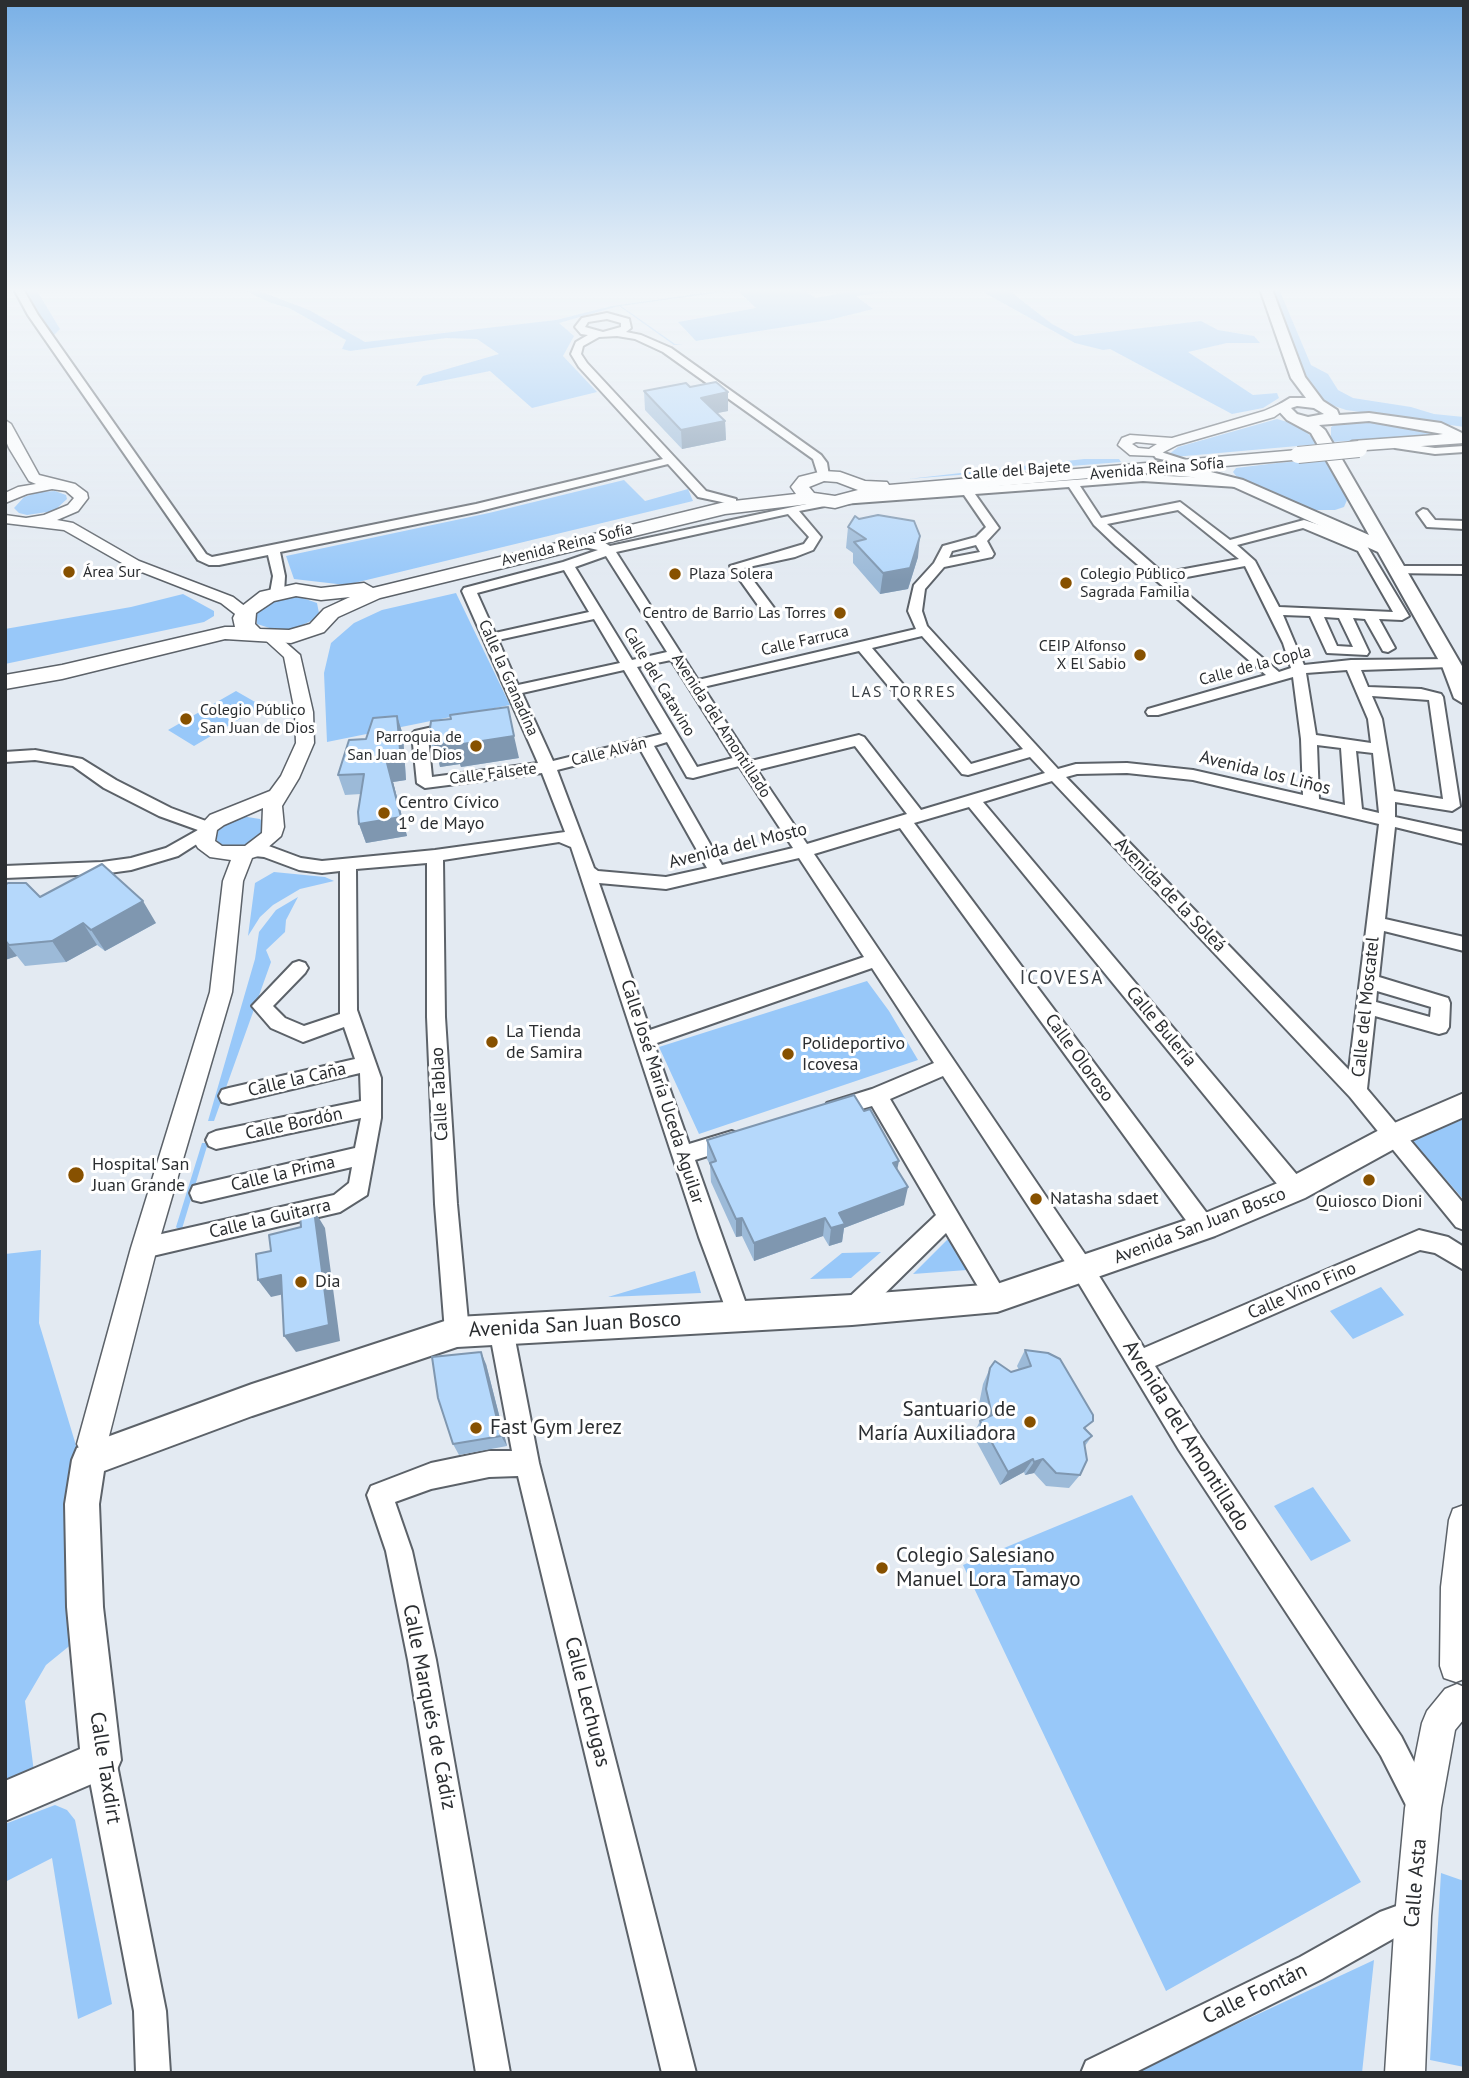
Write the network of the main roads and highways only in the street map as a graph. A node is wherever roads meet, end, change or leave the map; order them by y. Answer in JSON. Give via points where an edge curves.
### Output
{"nodes":[{"id":1,"x":1297,"y":386,"type":"edge"},
{"id":2,"x":1303,"y":386,"type":"edge"},
{"id":3,"x":1286,"y":412,"type":"junction"},
{"id":4,"x":1323,"y":416,"type":"junction"},
{"id":5,"x":1464,"y":428,"type":"edge"},
{"id":6,"x":1433,"y":440,"type":"junction"},
{"id":7,"x":1464,"y":440,"type":"edge"},
{"id":8,"x":1355,"y":448,"type":"junction"},
{"id":9,"x":1155,"y":452,"type":"junction"},
{"id":10,"x":1297,"y":452,"type":"junction"},
{"id":11,"x":1244,"y":460,"type":"junction"},
{"id":12,"x":1237,"y":483,"type":"junction"},
{"id":13,"x":830,"y":495,"type":"junction"},
{"id":14,"x":1357,"y":503,"type":"junction"},
{"id":15,"x":1342,"y":522,"type":"junction"},
{"id":16,"x":1369,"y":523,"type":"junction"},
{"id":17,"x":1384,"y":548,"type":"junction"},
{"id":18,"x":321,"y":594,"type":"junction"},
{"id":19,"x":331,"y":613,"type":"junction"},
{"id":20,"x":252,"y":625,"type":"junction"},
{"id":21,"x":1455,"y":668,"type":"edge"},
{"id":22,"x":5,"y":674,"type":"edge"},
{"id":23,"x":5,"y":682,"type":"edge"},
{"id":24,"x":1464,"y":698,"type":"edge"},
{"id":25,"x":1464,"y":1104,"type":"edge"},
{"id":26,"x":91,"y":1452,"type":"joint"},
{"id":27,"x":5,"y":1801,"type":"edge"}],
"edges":[{"from":1,"to":3,"type":"main road"},
{"from":2,"to":4,"type":"main road"},
{"from":3,"to":4,"type":"main road"},
{"from":3,"to":4,"type":"main road","via":[[1303,401]]},
{"from":4,"to":5,"type":"main road","via":[[1368,415]]},
{"from":4,"to":6,"type":"main road","via":[[1369,417],[1454,433]]},
{"from":4,"to":14,"type":"main road"},
{"from":6,"to":7,"type":"main road","name":"Avenida Reina Sofía"},
{"from":6,"to":8,"type":"main road","name":"Avenida Reina Sofía"},
{"from":7,"to":8,"type":"main road","name":"Avenida Reina Sofía"},
{"from":8,"to":10,"type":"main road","name":"Avenida Reina Sofía","bridge":true},
{"from":9,"to":11,"type":"main road","name":"Avenida Reina Sofía"},
{"from":9,"to":12,"type":"main road","via":[[1191,472]]},
{"from":9,"to":13,"type":"main road","name":"Avenida Reina Sofía"},
{"from":10,"to":11,"type":"main road","name":"Avenida Reina Sofía"},
{"from":10,"to":13,"type":"main road","name":"Avenida Reina Sofía","via":[[873,486]]},
{"from":11,"to":12,"type":"main road","via":[[1221,469]]},
{"from":12,"to":15,"type":"main road","via":[[1302,511]]},
{"from":13,"to":13,"type":"main road","via":[[840,477],[805,481]]},
{"from":13,"to":18,"type":"main road","name":"Avenida Reina Sofía","via":[[698,502],[351,592]]},
{"from":13,"to":19,"type":"main road","name":"Avenida Reina Sofía","via":[[725,508],[579,541],[373,594]]},
{"from":14,"to":15,"type":"main road"},
{"from":14,"to":16,"type":"main road"},
{"from":15,"to":16,"type":"main road","via":[[1364,531]]},
{"from":15,"to":17,"type":"main road"},
{"from":16,"to":17,"type":"main road"},
{"from":17,"to":21,"type":"main road"},
{"from":18,"to":19,"type":"main road","via":[[332,606]]},
{"from":18,"to":20,"type":"main road","name":"Avenida Reina Sofía","via":[[282,589],[255,602]]},
{"from":19,"to":20,"type":"main road","name":"Avenida Reina Sofía","via":[[311,631],[291,637]]},
{"from":20,"to":22,"type":"main road","via":[[209,628]]},
{"from":20,"to":23,"type":"main road"},
{"from":21,"to":24,"type":"main road"},
{"from":25,"to":26,"type":"main road","name":"Avenida San Juan Bosco","via":[[1296,1189],[1204,1227],[997,1298],[457,1332]]},
{"from":26,"to":27,"type":"main road","name":"Calle Taxdirt","via":[[82,1504],[85,1608],[101,1760]]}]}
